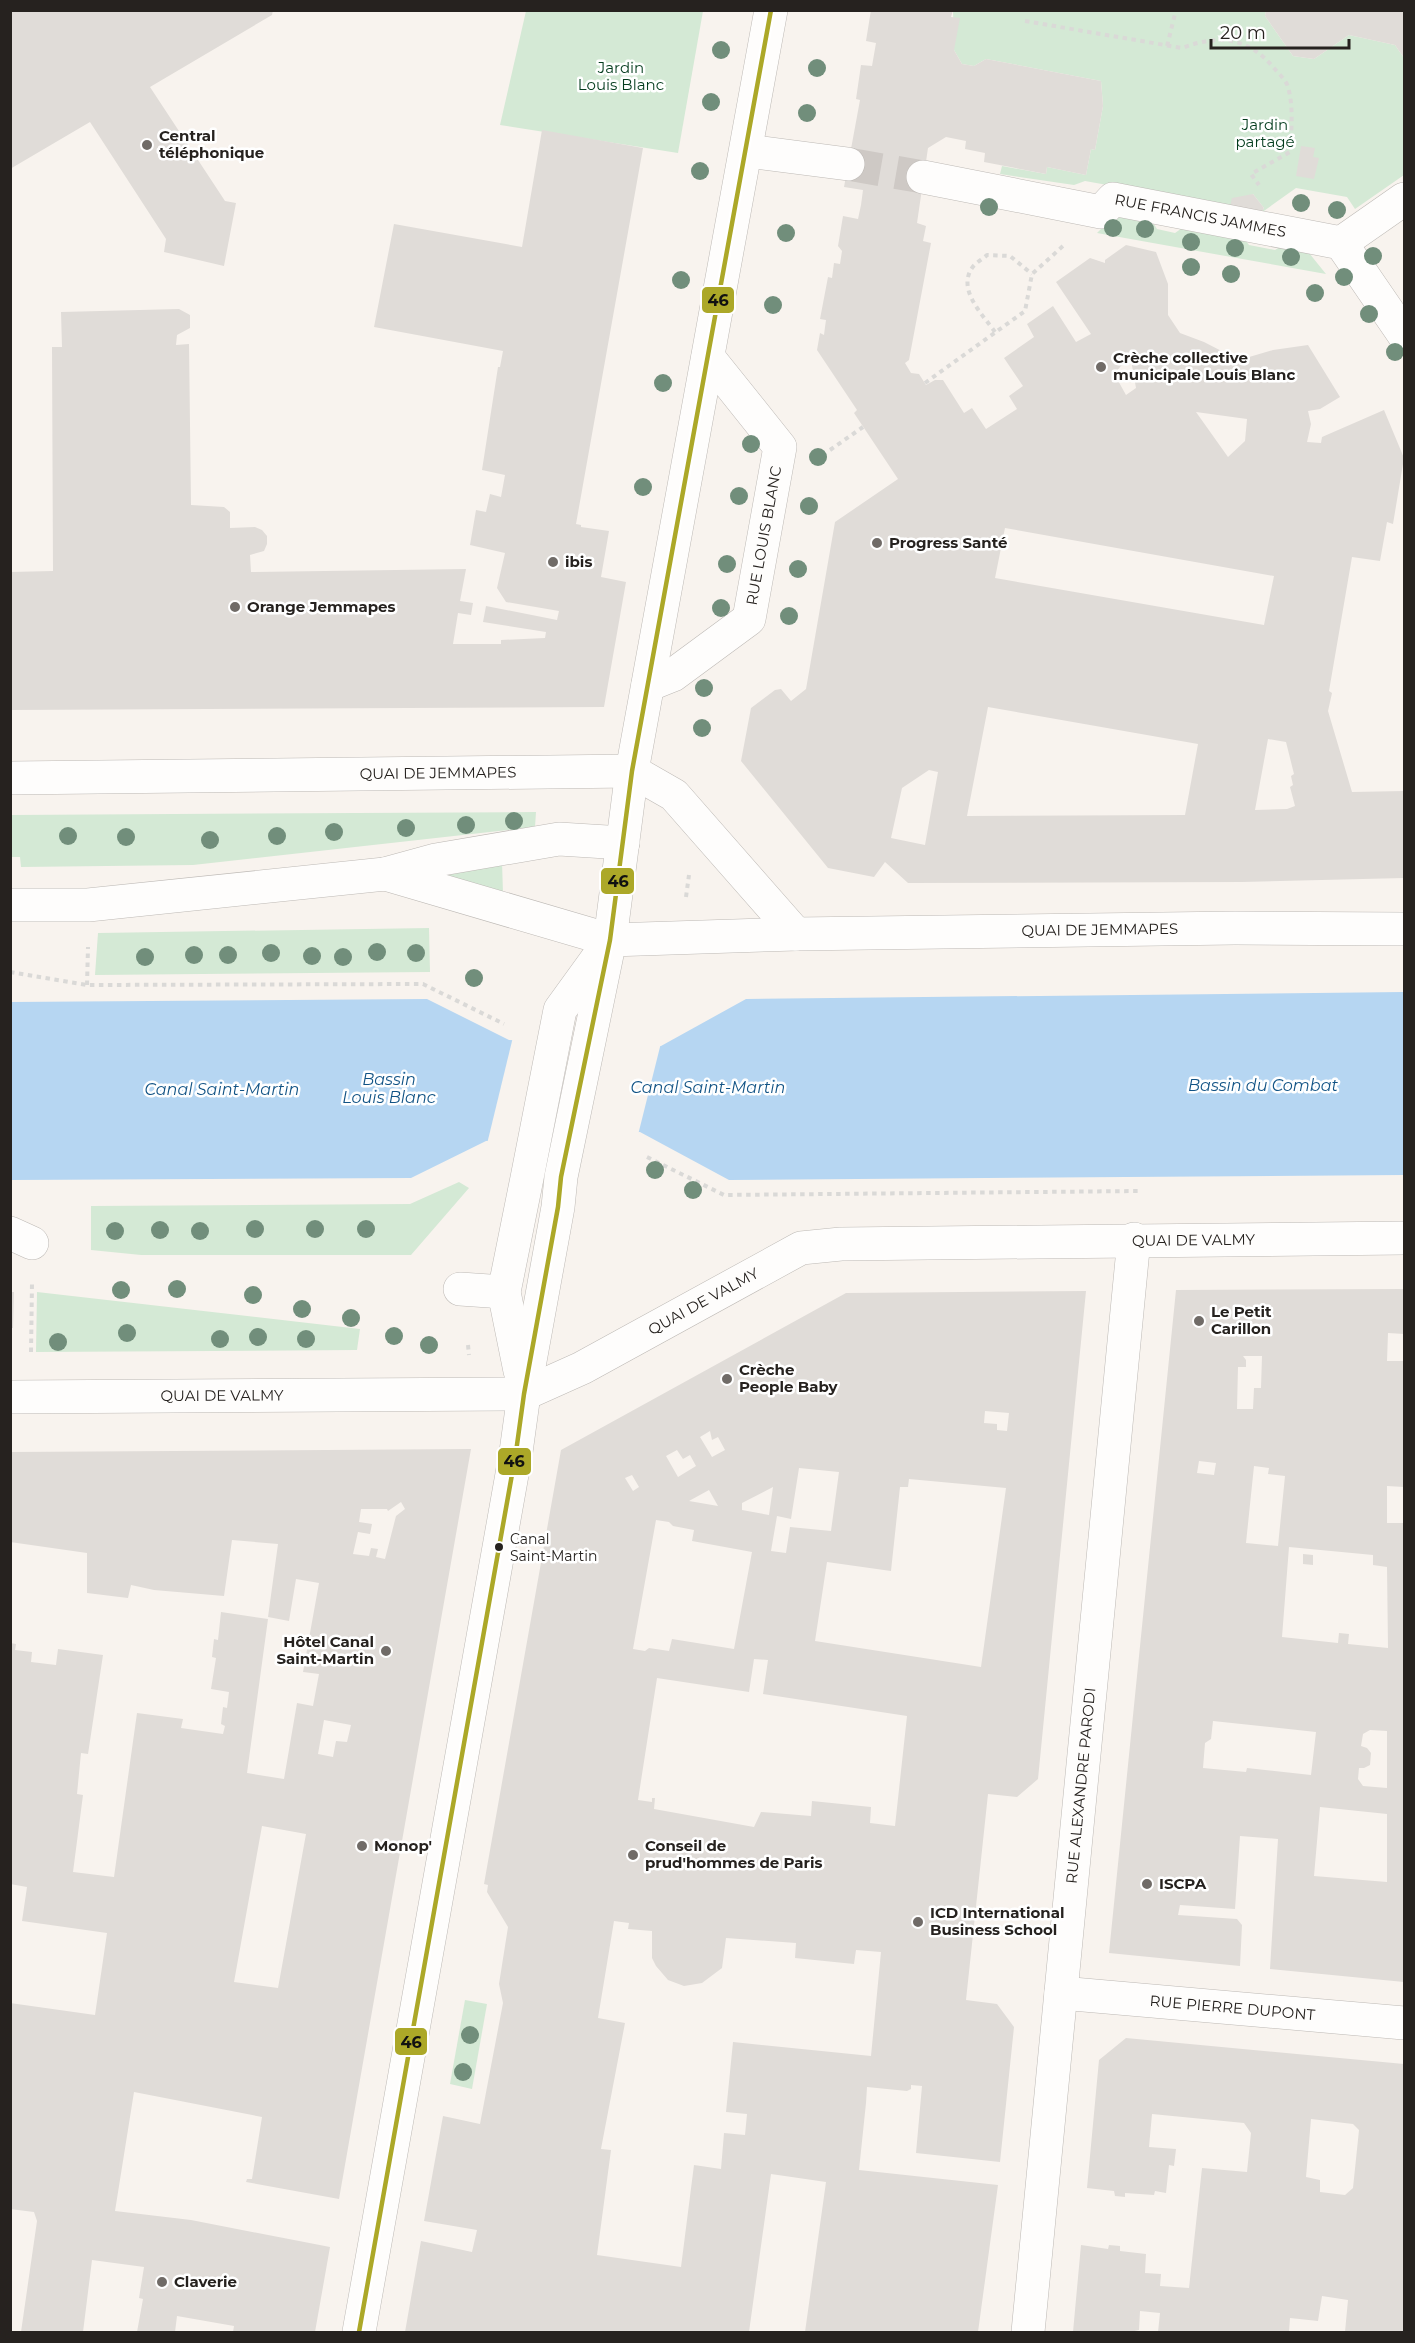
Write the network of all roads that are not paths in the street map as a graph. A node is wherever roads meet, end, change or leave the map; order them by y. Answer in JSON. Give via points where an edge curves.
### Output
{"nodes":[{"id":1,"x":771,"y":10,"type":"edge"},
{"id":2,"x":747,"y":151,"type":"junction"},
{"id":3,"x":848,"y":164,"type":"tunnel mouth"},
{"id":4,"x":923,"y":177,"type":"tunnel mouth"},
{"id":5,"x":1404,"y":199,"type":"edge"},
{"id":6,"x":1341,"y":243,"type":"junction"},
{"id":7,"x":1404,"y":335,"type":"edge"},
{"id":8,"x":708,"y":357,"type":"junction"},
{"id":9,"x":648,"y":686,"type":"junction"},
{"id":10,"x":632,"y":771,"type":"junction"},
{"id":11,"x":10,"y":778,"type":"edge"},
{"id":12,"x":623,"y":843,"type":"junction"},
{"id":13,"x":385,"y":874,"type":"junction"},
{"id":14,"x":10,"y":904,"type":"edge"},
{"id":15,"x":1404,"y":929,"type":"edge"},
{"id":16,"x":796,"y":934,"type":"junction"},
{"id":17,"x":610,"y":940,"type":"junction"},
{"id":18,"x":1404,"y":1238,"type":"edge"},
{"id":19,"x":1134,"y":1239,"type":"junction"},
{"id":20,"x":460,"y":1289,"type":"dead end"},
{"id":21,"x":504,"y":1292,"type":"junction"},
{"id":22,"x":524,"y":1394,"type":"junction"},
{"id":23,"x":10,"y":1397,"type":"edge"},
{"id":24,"x":1062,"y":1992,"type":"junction"},
{"id":25,"x":1404,"y":2023,"type":"edge"},
{"id":26,"x":359,"y":2332,"type":"edge"},
{"id":27,"x":1028,"y":2332,"type":"edge"}],
"edges":[{"from":1,"to":2,"type":"street"},
{"from":2,"to":3,"type":"street"},
{"from":2,"to":8,"type":"street"},
{"from":4,"to":6,"type":"street","name":"RUE FRANCIS JAMMES","via":[[1101,212],[1113,199]]},
{"from":5,"to":6,"type":"street"},
{"from":6,"to":7,"type":"street"},
{"from":8,"to":9,"type":"street"},
{"from":8,"to":9,"type":"street","name":"RUE LOUIS BLANC","via":[[780,447],[752,607],[749,619],[673,675]]},
{"from":9,"to":10,"type":"street"},
{"from":10,"to":11,"type":"street","name":"QUAI DE JEMMAPES"},
{"from":10,"to":12,"type":"street"},
{"from":10,"to":16,"type":"street","via":[[674,795]]},
{"from":12,"to":13,"type":"street","via":[[559,839],[436,860]]},
{"from":12,"to":17,"type":"street"},
{"from":13,"to":14,"type":"street","via":[[88,905]]},
{"from":13,"to":17,"type":"street","name":"QUAI DE JEMMAPES"},
{"from":15,"to":16,"type":"street","name":"QUAI DE JEMMAPES","via":[[1235,927]]},
{"from":16,"to":17,"type":"street","name":"QUAI DE JEMMAPES"},
{"from":17,"to":21,"type":"street","via":[[560,1010]]},
{"from":17,"to":22,"type":"street","via":[[561,1177]]},
{"from":18,"to":19,"type":"street","name":"QUAI DE VALMY"},
{"from":19,"to":22,"type":"street","name":"QUAI DE VALMY","via":[[801,1248],[592,1363]]},
{"from":19,"to":24,"type":"street","name":"RUE ALEXANDRE PARODI"},
{"from":20,"to":21,"type":"street"},
{"from":21,"to":22,"type":"street"},
{"from":22,"to":23,"type":"street","name":"QUAI DE VALMY"},
{"from":22,"to":26,"type":"street"},
{"from":24,"to":25,"type":"street","name":"RUE PIERRE DUPONT"},
{"from":24,"to":27,"type":"street","name":"RUE ALEXANDRE PARODI"}]}
